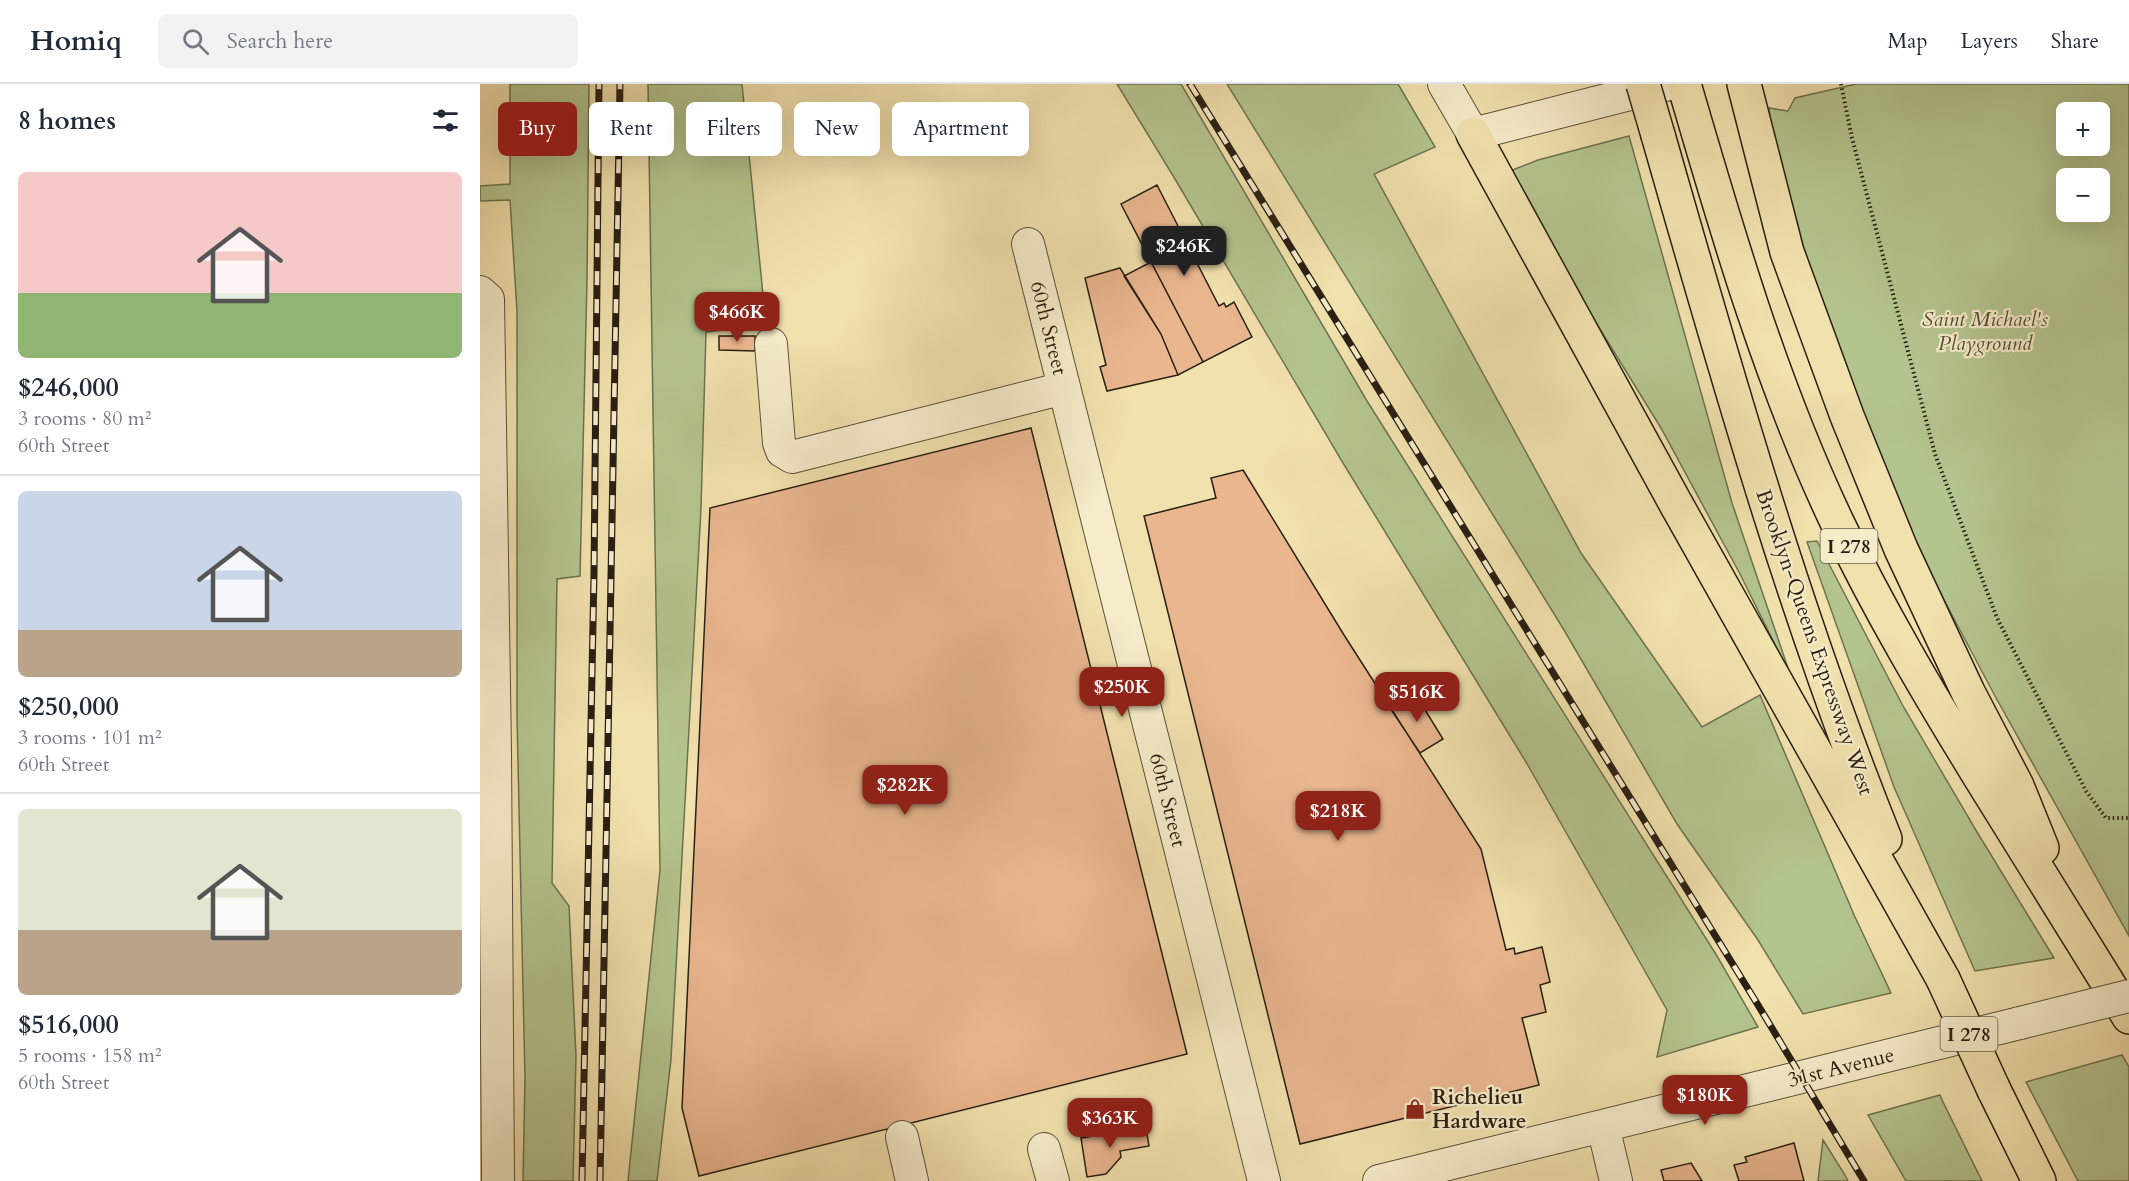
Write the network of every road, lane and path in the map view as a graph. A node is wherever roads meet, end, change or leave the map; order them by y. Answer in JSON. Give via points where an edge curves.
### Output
{"nodes":[{"id":1,"x":1444,"y":84,"type":"edge"},
{"id":2,"x":1643,"y":84,"type":"edge"},
{"id":3,"x":1669,"y":84,"type":"edge"},
{"id":4,"x":1684,"y":84,"type":"edge"},
{"id":5,"x":1744,"y":84,"type":"edge"},
{"id":6,"x":1841,"y":84,"type":"edge"},
{"id":7,"x":1473,"y":134,"type":"junction"},
{"id":8,"x":1028,"y":244,"type":"dead end"},
{"id":9,"x":484,"y":295,"type":"edge"},
{"id":10,"x":771,"y":344,"type":"dead end"},
{"id":11,"x":1064,"y":388,"type":"junction"},
{"id":12,"x":2129,"y":818,"type":"edge"},
{"id":13,"x":2075,"y":930,"type":"junction"},
{"id":14,"x":1943,"y":979,"type":"junction"},
{"id":15,"x":2129,"y":996,"type":"edge"},
{"id":16,"x":2129,"y":1017,"type":"edge"},
{"id":17,"x":1603,"y":1126,"type":"junction"},
{"id":18,"x":902,"y":1137,"type":"dead end"},
{"id":19,"x":1044,"y":1149,"type":"dead end"},
{"id":20,"x":498,"y":1181,"type":"edge"},
{"id":21,"x":912,"y":1181,"type":"edge"},
{"id":22,"x":1053,"y":1181,"type":"edge"},
{"id":23,"x":1264,"y":1181,"type":"edge"},
{"id":24,"x":1379,"y":1181,"type":"edge"},
{"id":25,"x":1616,"y":1181,"type":"edge"},
{"id":26,"x":2039,"y":1181,"type":"edge"}],
"edges":[{"from":1,"to":7,"type":"street"},
{"from":2,"to":14,"type":"highway","name":"Brooklyn-Queens Expressway West","number":"I 278","bridge":true,"via":[[1756,471],[1806,627],[1867,795]]},
{"from":3,"to":7,"type":"street"},
{"from":4,"to":13,"type":"highway","number":"I 278","via":[[1769,354],[1836,520],[1913,665]]},
{"from":5,"to":13,"type":"highway","via":[[1787,252],[1847,416],[1901,549],[2017,786]]},
{"from":6,"to":12,"type":"path","via":[[1935,454],[1997,618],[2086,791],[2106,818]]},
{"from":7,"to":14,"type":"highway"},
{"from":8,"to":11,"type":"street","name":"60th Street"},
{"from":9,"to":20,"type":"street","via":[[495,774]]},
{"from":10,"to":11,"type":"street","via":[[779,443],[782,451],[792,457]]},
{"from":11,"to":23,"type":"street","name":"60th Street"},
{"from":13,"to":16,"type":"highway","number":"I 278"},
{"from":14,"to":26,"type":"highway","name":"Brooklyn-Queens Expressway West","number":"I 278","bridge":true},
{"from":15,"to":17,"type":"street","name":"31st Avenue","bridge":true},
{"from":17,"to":24,"type":"street","name":"31st Avenue"},
{"from":17,"to":25,"type":"street"},
{"from":18,"to":21,"type":"street"},
{"from":19,"to":22,"type":"street"}]}
